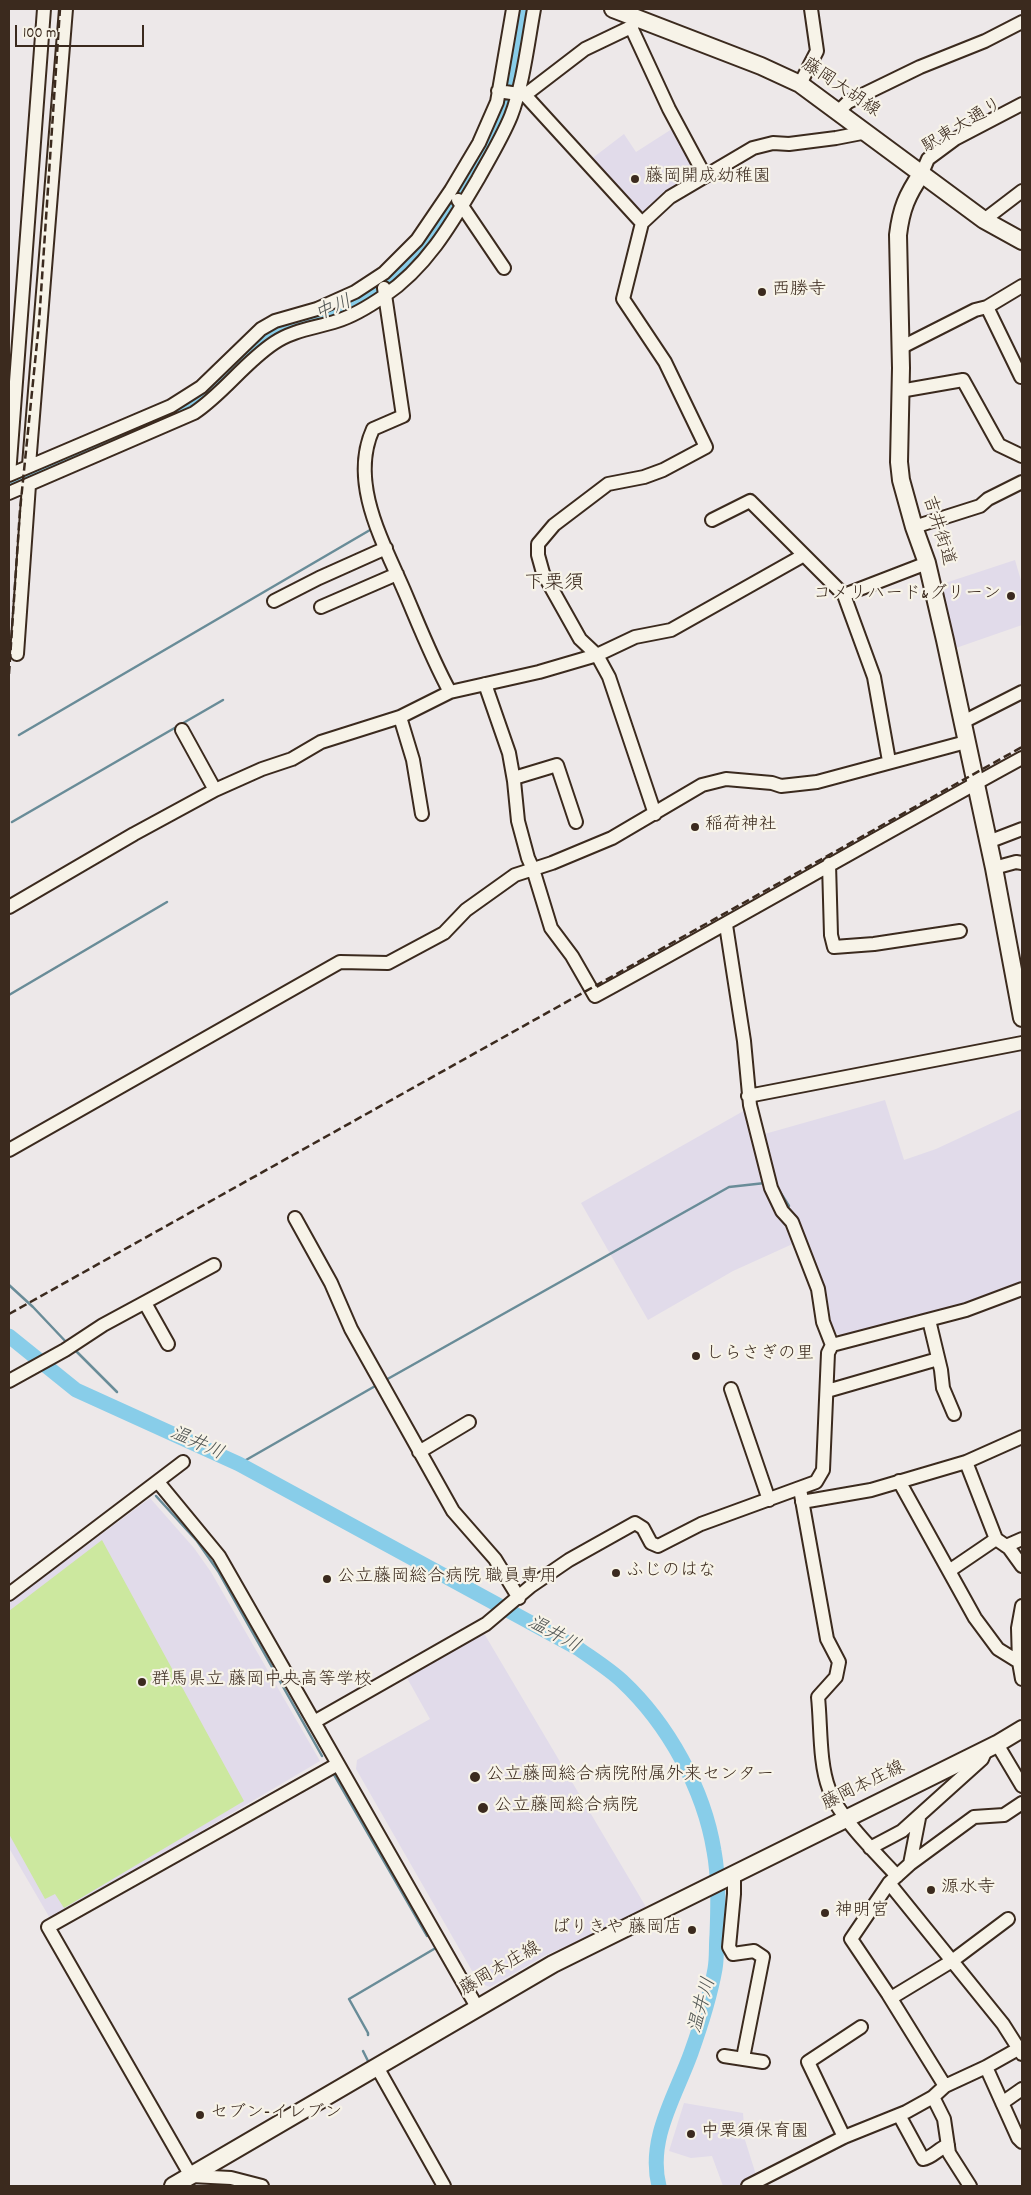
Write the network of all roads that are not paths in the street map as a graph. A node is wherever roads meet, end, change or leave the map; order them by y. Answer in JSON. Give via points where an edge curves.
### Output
{"nodes":[{"id":1,"x":44,"y":9,"type":"edge"},
{"id":2,"x":66,"y":9,"type":"edge"},
{"id":3,"x":513,"y":9,"type":"edge"},
{"id":4,"x":534,"y":9,"type":"edge"},
{"id":5,"x":812,"y":9,"type":"edge"},
{"id":6,"x":627,"y":16,"type":"edge"},
{"id":7,"x":1022,"y":22,"type":"edge"},
{"id":8,"x":800,"y":84,"type":"junction"},
{"id":9,"x":498,"y":91,"type":"junction"},
{"id":10,"x":521,"y":94,"type":"junction"},
{"id":11,"x":1022,"y":104,"type":"edge"},
{"id":12,"x":839,"y":111,"type":"junction"},
{"id":13,"x":1022,"y":112,"type":"edge"},
{"id":14,"x":867,"y":132,"type":"junction"},
{"id":15,"x":922,"y":173,"type":"junction"},
{"id":16,"x":705,"y":176,"type":"junction"},
{"id":17,"x":451,"y":190,"type":"junction"},
{"id":18,"x":1022,"y":191,"type":"edge"},
{"id":19,"x":462,"y":207,"type":"junction"},
{"id":20,"x":984,"y":220,"type":"junction"},
{"id":21,"x":642,"y":222,"type":"junction"},
{"id":22,"x":1022,"y":242,"type":"edge"},
{"id":23,"x":504,"y":268,"type":"dead end"},
{"id":24,"x":384,"y":273,"type":"junction"},
{"id":25,"x":1022,"y":286,"type":"edge"},
{"id":26,"x":384,"y":296,"type":"junction"},
{"id":27,"x":987,"y":307,"type":"junction"},
{"id":28,"x":900,"y":348,"type":"junction"},
{"id":29,"x":1021,"y":377,"type":"dead end"},
{"id":30,"x":900,"y":391,"type":"junction"},
{"id":31,"x":1022,"y":456,"type":"edge"},
{"id":32,"x":29,"y":465,"type":"junction"},
{"id":33,"x":9,"y":475,"type":"edge"},
{"id":34,"x":1022,"y":482,"type":"edge"},
{"id":35,"x":29,"y":485,"type":"junction"},
{"id":36,"x":9,"y":493,"type":"edge"},
{"id":37,"x":712,"y":520,"type":"dead end"},
{"id":38,"x":914,"y":527,"type":"junction"},
{"id":39,"x":386,"y":548,"type":"junction"},
{"id":40,"x":804,"y":555,"type":"junction"},
{"id":41,"x":927,"y":563,"type":"junction"},
{"id":42,"x":397,"y":574,"type":"junction"},
{"id":43,"x":844,"y":595,"type":"junction"},
{"id":44,"x":274,"y":601,"type":"dead end"},
{"id":45,"x":321,"y":607,"type":"dead end"},
{"id":46,"x":17,"y":654,"type":"dead end"},
{"id":47,"x":597,"y":656,"type":"junction"},
{"id":48,"x":485,"y":684,"type":"junction"},
{"id":49,"x":450,"y":692,"type":"junction"},
{"id":50,"x":1022,"y":692,"type":"edge"},
{"id":51,"x":400,"y":718,"type":"junction"},
{"id":52,"x":963,"y":722,"type":"junction"},
{"id":53,"x":182,"y":730,"type":"dead end"},
{"id":54,"x":966,"y":742,"type":"junction"},
{"id":55,"x":1022,"y":758,"type":"edge"},
{"id":56,"x":889,"y":761,"type":"junction"},
{"id":57,"x":514,"y":778,"type":"junction"},
{"id":58,"x":976,"y":784,"type":"junction"},
{"id":59,"x":216,"y":790,"type":"junction"},
{"id":60,"x":422,"y":814,"type":"dead end"},
{"id":61,"x":655,"y":814,"type":"junction"},
{"id":62,"x":576,"y":822,"type":"dead end"},
{"id":63,"x":1022,"y":830,"type":"edge"},
{"id":64,"x":988,"y":842,"type":"junction"},
{"id":65,"x":1022,"y":863,"type":"edge"},
{"id":66,"x":829,"y":864,"type":"junction"},
{"id":67,"x":994,"y":868,"type":"junction"},
{"id":68,"x":533,"y":869,"type":"junction"},
{"id":69,"x":9,"y":907,"type":"edge"},
{"id":70,"x":726,"y":925,"type":"junction"},
{"id":71,"x":960,"y":931,"type":"dead end"},
{"id":72,"x":1022,"y":1018,"type":"edge"},
{"id":73,"x":1022,"y":1043,"type":"edge"},
{"id":74,"x":748,"y":1096,"type":"junction"},
{"id":75,"x":9,"y":1150,"type":"edge"},
{"id":76,"x":294,"y":1218,"type":"dead end"},
{"id":77,"x":214,"y":1265,"type":"dead end"},
{"id":78,"x":1022,"y":1289,"type":"edge"},
{"id":79,"x":145,"y":1303,"type":"junction"},
{"id":80,"x":928,"y":1320,"type":"junction"},
{"id":81,"x":168,"y":1344,"type":"dead end"},
{"id":82,"x":832,"y":1345,"type":"junction"},
{"id":83,"x":938,"y":1359,"type":"junction"},
{"id":84,"x":9,"y":1381,"type":"edge"},
{"id":85,"x":731,"y":1389,"type":"dead end"},
{"id":86,"x":827,"y":1391,"type":"junction"},
{"id":87,"x":954,"y":1414,"type":"dead end"},
{"id":88,"x":469,"y":1422,"type":"dead end"},
{"id":89,"x":1022,"y":1437,"type":"edge"},
{"id":90,"x":419,"y":1452,"type":"junction"},
{"id":91,"x":183,"y":1462,"type":"dead end"},
{"id":92,"x":966,"y":1462,"type":"junction"},
{"id":93,"x":899,"y":1481,"type":"junction"},
{"id":94,"x":158,"y":1482,"type":"junction"},
{"id":95,"x":800,"y":1489,"type":"junction"},
{"id":96,"x":769,"y":1500,"type":"junction"},
{"id":97,"x":802,"y":1502,"type":"junction"},
{"id":98,"x":1022,"y":1539,"type":"edge"},
{"id":99,"x":1001,"y":1543,"type":"junction"},
{"id":100,"x":1022,"y":1566,"type":"edge"},
{"id":101,"x":949,"y":1571,"type":"junction"},
{"id":102,"x":9,"y":1594,"type":"edge"},
{"id":103,"x":519,"y":1598,"type":"junction"},
{"id":104,"x":1022,"y":1606,"type":"edge"},
{"id":105,"x":1019,"y":1662,"type":"junction"},
{"id":106,"x":1022,"y":1679,"type":"edge"},
{"id":107,"x":314,"y":1722,"type":"junction"},
{"id":108,"x":1022,"y":1729,"type":"edge"},
{"id":109,"x":991,"y":1747,"type":"junction"},
{"id":110,"x":338,"y":1764,"type":"junction"},
{"id":111,"x":1022,"y":1786,"type":"edge"},
{"id":112,"x":1022,"y":1803,"type":"edge"},
{"id":113,"x":847,"y":1818,"type":"junction"},
{"id":114,"x":919,"y":1818,"type":"junction"},
{"id":115,"x":870,"y":1848,"type":"junction"},
{"id":116,"x":910,"y":1864,"type":"junction"},
{"id":117,"x":730,"y":1876,"type":"junction"},
{"id":118,"x":893,"y":1880,"type":"junction"},
{"id":119,"x":1008,"y":1919,"type":"dead end"},
{"id":120,"x":952,"y":1962,"type":"junction"},
{"id":121,"x":891,"y":1998,"type":"junction"},
{"id":122,"x":477,"y":2007,"type":"junction"},
{"id":123,"x":860,"y":2027,"type":"dead end"},
{"id":124,"x":1020,"y":2051,"type":"edge"},
{"id":125,"x":724,"y":2056,"type":"dead end"},
{"id":126,"x":743,"y":2058,"type":"junction"},
{"id":127,"x":763,"y":2062,"type":"dead end"},
{"id":128,"x":377,"y":2067,"type":"junction"},
{"id":129,"x":986,"y":2067,"type":"junction"},
{"id":130,"x":945,"y":2086,"type":"junction"},
{"id":131,"x":1022,"y":2089,"type":"edge"},
{"id":132,"x":933,"y":2097,"type":"junction"},
{"id":133,"x":1002,"y":2103,"type":"junction"},
{"id":134,"x":899,"y":2115,"type":"junction"},
{"id":135,"x":844,"y":2137,"type":"junction"},
{"id":136,"x":1022,"y":2142,"type":"edge"},
{"id":137,"x":948,"y":2145,"type":"junction"},
{"id":138,"x":191,"y":2176,"type":"junction"},
{"id":139,"x":771,"y":2181,"type":"edge"},
{"id":140,"x":173,"y":2186,"type":"edge"},
{"id":141,"x":262,"y":2186,"type":"edge"},
{"id":142,"x":444,"y":2186,"type":"edge"},
{"id":143,"x":748,"y":2186,"type":"edge"},
{"id":144,"x":970,"y":2186,"type":"edge"}],
"edges":[{"from":1,"to":33,"type":"street"},
{"from":2,"to":32,"type":"street"},
{"from":3,"to":9,"type":"street"},
{"from":4,"to":10,"type":"street"},
{"from":5,"to":8,"type":"street","via":[[817,51]]},
{"from":6,"to":8,"type":"main road","name":"藤岡大胡線"},
{"from":6,"to":10,"type":"street"},
{"from":6,"to":16,"type":"street"},
{"from":7,"to":12,"type":"street","via":[[864,94]]},
{"from":8,"to":12,"type":"main road","name":"藤岡大胡線"},
{"from":9,"to":10,"type":"street"},
{"from":9,"to":17,"type":"street","via":[[497,102],[479,143]]},
{"from":10,"to":19,"type":"street"},
{"from":10,"to":21,"type":"street"},
{"from":11,"to":15,"type":"street","via":[[955,139],[928,159]]},
{"from":12,"to":14,"type":"main road","name":"藤岡大胡線"},
{"from":13,"to":15,"type":"street","name":"駅東大通り","via":[[964,143]]},
{"from":14,"to":15,"type":"main road","name":"藤岡大胡線"},
{"from":14,"to":16,"type":"street","via":[[753,148]]},
{"from":15,"to":20,"type":"main road","name":"藤岡大胡線"},
{"from":15,"to":28,"type":"main road","name":"吉井街道","via":[[907,194],[899,227]]},
{"from":16,"to":21,"type":"street","via":[[670,197]]},
{"from":17,"to":19,"type":"street"},
{"from":17,"to":24,"type":"street","via":[[417,240]]},
{"from":18,"to":20,"type":"street"},
{"from":19,"to":23,"type":"street"},
{"from":19,"to":26,"type":"street","via":[[427,258]]},
{"from":20,"to":22,"type":"main road","name":"藤岡大胡線"},
{"from":21,"to":47,"type":"street","via":[[623,299],[665,362],[706,447],[663,470],[608,484],[554,525],[538,544],[543,573],[580,638]]},
{"from":24,"to":26,"type":"street"},
{"from":24,"to":32,"type":"street","via":[[355,292],[317,309],[275,321],[261,330],[201,387],[171,406]]},
{"from":25,"to":27,"type":"street"},
{"from":26,"to":35,"type":"street","via":[[340,320],[298,331],[276,342],[256,356],[209,403],[194,412]]},
{"from":26,"to":39,"type":"street","via":[[404,416],[373,429],[366,445],[365,462],[374,525]]},
{"from":27,"to":28,"type":"street"},
{"from":27,"to":29,"type":"street"},
{"from":28,"to":30,"type":"main road","name":"吉井街道"},
{"from":30,"to":31,"type":"street","via":[[963,380],[999,445]]},
{"from":30,"to":38,"type":"main road","name":"吉井街道","via":[[899,462]]},
{"from":32,"to":33,"type":"street"},
{"from":34,"to":38,"type":"street","via":[[980,506]]},
{"from":35,"to":36,"type":"street"},
{"from":35,"to":46,"type":"street"},
{"from":37,"to":40,"type":"street","via":[[750,501]]},
{"from":38,"to":41,"type":"main road","name":"吉井街道"},
{"from":39,"to":42,"type":"street"},
{"from":39,"to":44,"type":"street"},
{"from":40,"to":43,"type":"street"},
{"from":40,"to":47,"type":"street","via":[[671,630],[635,637]]},
{"from":41,"to":43,"type":"street"},
{"from":41,"to":52,"type":"main road","name":"吉井街道"},
{"from":42,"to":45,"type":"street"},
{"from":42,"to":49,"type":"street"},
{"from":43,"to":56,"type":"street","via":[[874,677]]},
{"from":47,"to":48,"type":"street"},
{"from":47,"to":61,"type":"street","via":[[609,677]]},
{"from":48,"to":49,"type":"street"},
{"from":48,"to":57,"type":"street","via":[[509,753]]},
{"from":49,"to":51,"type":"street"},
{"from":50,"to":52,"type":"street"},
{"from":51,"to":59,"type":"street","via":[[321,742]]},
{"from":51,"to":60,"type":"street","via":[[413,760]]},
{"from":52,"to":54,"type":"main road","name":"吉井街道"},
{"from":53,"to":59,"type":"street"},
{"from":54,"to":56,"type":"street"},
{"from":54,"to":58,"type":"main road","name":"吉井街道"},
{"from":55,"to":58,"type":"street"},
{"from":56,"to":61,"type":"street","via":[[817,782],[781,786],[726,779],[702,785]]},
{"from":57,"to":62,"type":"street","via":[[556,765]]},
{"from":57,"to":68,"type":"street","via":[[518,821]]},
{"from":58,"to":64,"type":"main road","name":"吉井街道"},
{"from":58,"to":66,"type":"street"},
{"from":59,"to":69,"type":"street"},
{"from":61,"to":68,"type":"street","via":[[612,838]]},
{"from":63,"to":64,"type":"street"},
{"from":64,"to":67,"type":"main road","name":"吉井街道"},
{"from":65,"to":67,"type":"street"},
{"from":66,"to":70,"type":"street"},
{"from":66,"to":71,"type":"street","via":[[834,947]]},
{"from":67,"to":72,"type":"main road","name":"吉井街道"},
{"from":68,"to":70,"type":"street","via":[[551,928],[595,996]]},
{"from":68,"to":75,"type":"street","via":[[497,886],[466,910],[444,933],[418,948],[388,963],[340,962]]},
{"from":70,"to":74,"type":"street","via":[[744,1041]]},
{"from":73,"to":74,"type":"street"},
{"from":74,"to":82,"type":"street","via":[[771,1188],[795,1231],[818,1289],[823,1322]]},
{"from":76,"to":90,"type":"street"},
{"from":77,"to":79,"type":"street"},
{"from":78,"to":80,"type":"street"},
{"from":79,"to":81,"type":"street"},
{"from":79,"to":84,"type":"street"},
{"from":80,"to":82,"type":"street"},
{"from":80,"to":83,"type":"street"},
{"from":82,"to":86,"type":"street","via":[[828,1353]]},
{"from":83,"to":86,"type":"street"},
{"from":83,"to":87,"type":"street","via":[[943,1388]]},
{"from":85,"to":96,"type":"street"},
{"from":86,"to":95,"type":"street","via":[[823,1470],[816,1482]]},
{"from":88,"to":90,"type":"street"},
{"from":89,"to":92,"type":"street"},
{"from":90,"to":103,"type":"street","via":[[453,1511],[495,1559]]},
{"from":91,"to":94,"type":"street"},
{"from":92,"to":93,"type":"street"},
{"from":92,"to":99,"type":"street"},
{"from":93,"to":97,"type":"street","via":[[871,1490]]},
{"from":93,"to":101,"type":"street"},
{"from":94,"to":102,"type":"street"},
{"from":94,"to":107,"type":"street","via":[[219,1556]]},
{"from":95,"to":96,"type":"street"},
{"from":95,"to":97,"type":"street"},
{"from":96,"to":103,"type":"street","via":[[701,1524],[658,1546],[651,1543],[643,1528],[635,1523],[569,1560]]},
{"from":97,"to":113,"type":"street","via":[[827,1639],[839,1662],[836,1677],[818,1697],[825,1775],[840,1812]]},
{"from":98,"to":99,"type":"street"},
{"from":99,"to":100,"type":"street"},
{"from":99,"to":101,"type":"street"},
{"from":101,"to":105,"type":"street","via":[[975,1618],[998,1649]]},
{"from":103,"to":107,"type":"street","via":[[486,1624]]},
{"from":104,"to":105,"type":"street","via":[[1018,1628]]},
{"from":105,"to":106,"type":"street"},
{"from":107,"to":110,"type":"street"},
{"from":108,"to":109,"type":"main road","name":"藤岡本庄線"},
{"from":109,"to":111,"type":"street"},
{"from":109,"to":113,"type":"main road","name":"藤岡本庄線"},
{"from":109,"to":114,"type":"street"},
{"from":110,"to":122,"type":"street"},
{"from":110,"to":138,"type":"street","via":[[48,1927]]},
{"from":112,"to":116,"type":"street","via":[[1004,1815],[974,1816]]},
{"from":113,"to":115,"type":"street"},
{"from":113,"to":117,"type":"main road","name":"藤岡本庄線"},
{"from":114,"to":115,"type":"street","via":[[902,1832]]},
{"from":114,"to":116,"type":"street"},
{"from":115,"to":118,"type":"street"},
{"from":116,"to":118,"type":"street"},
{"from":117,"to":122,"type":"main road","name":"藤岡本庄線","via":[[553,1964]]},
{"from":117,"to":126,"type":"street","via":[[734,1894],[729,1947],[733,1954],[754,1951],[763,1956]]},
{"from":118,"to":120,"type":"street"},
{"from":118,"to":121,"type":"street","via":[[851,1939]]},
{"from":119,"to":120,"type":"street"},
{"from":120,"to":121,"type":"street"},
{"from":120,"to":124,"type":"street","via":[[1003,2024]]},
{"from":121,"to":130,"type":"street"},
{"from":122,"to":128,"type":"main road","name":"藤岡本庄線"},
{"from":123,"to":135,"type":"street","via":[[808,2062]]},
{"from":124,"to":129,"type":"street"},
{"from":125,"to":126,"type":"street"},
{"from":126,"to":127,"type":"street"},
{"from":128,"to":138,"type":"main road","name":"藤岡本庄線"},
{"from":128,"to":142,"type":"street"},
{"from":129,"to":130,"type":"street"},
{"from":129,"to":133,"type":"street"},
{"from":130,"to":132,"type":"street"},
{"from":131,"to":133,"type":"street"},
{"from":132,"to":134,"type":"street"},
{"from":132,"to":137,"type":"street","via":[[944,2119]]},
{"from":133,"to":136,"type":"street"},
{"from":134,"to":135,"type":"street"},
{"from":134,"to":137,"type":"street","via":[[923,2159]]},
{"from":135,"to":139,"type":"street"},
{"from":137,"to":144,"type":"street","via":[[949,2153]]},
{"from":138,"to":140,"type":"main road","name":"藤岡本庄線"},
{"from":138,"to":141,"type":"street","via":[[231,2178]]},
{"from":139,"to":143,"type":"street"}]}
